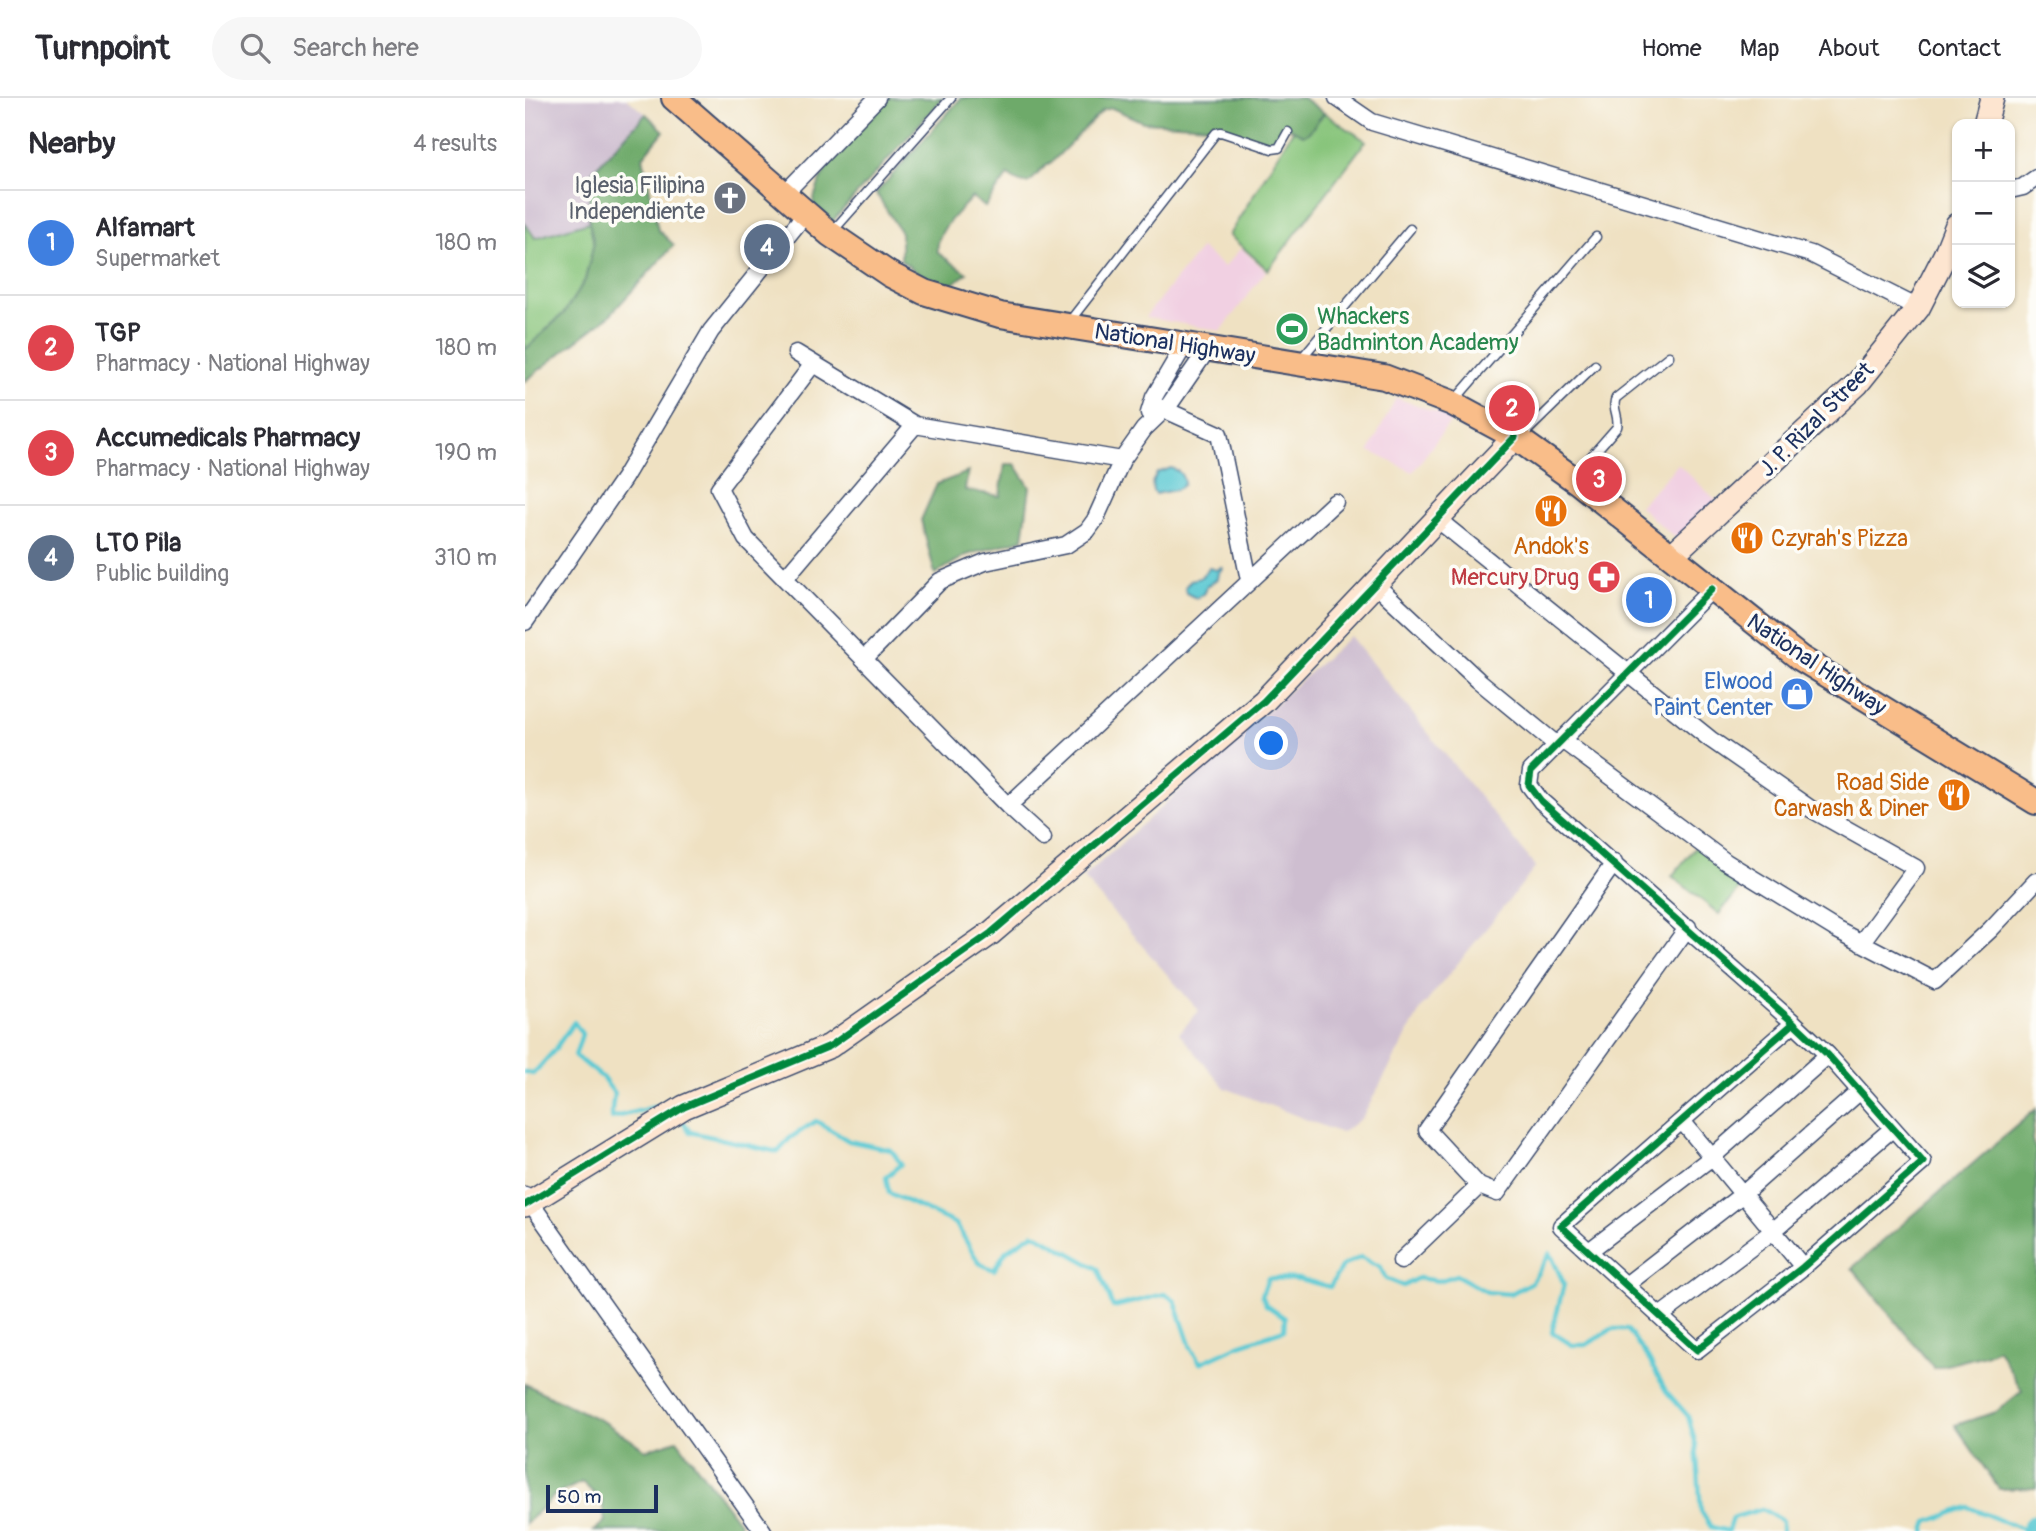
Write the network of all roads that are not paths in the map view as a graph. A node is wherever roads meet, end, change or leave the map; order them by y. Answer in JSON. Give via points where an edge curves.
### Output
{"nodes":[{"id":1,"x":674,"y":98,"type":"edge"},
{"id":2,"x":877,"y":98,"type":"edge"},
{"id":3,"x":951,"y":98,"type":"edge"},
{"id":4,"x":1337,"y":98,"type":"edge"},
{"id":5,"x":1991,"y":98,"type":"edge"},
{"id":6,"x":1986,"y":119,"type":"edge"},
{"id":7,"x":1288,"y":132,"type":"dead end"},
{"id":8,"x":2036,"y":178,"type":"edge"},
{"id":9,"x":2015,"y":189,"type":"edge"},
{"id":10,"x":785,"y":193,"type":"junction"},
{"id":11,"x":806,"y":213,"type":"junction"},
{"id":12,"x":1410,"y":229,"type":"dead end"},
{"id":13,"x":830,"y":234,"type":"junction"},
{"id":14,"x":1596,"y":237,"type":"dead end"},
{"id":15,"x":1952,"y":238,"type":"edge"},
{"id":16,"x":1918,"y":308,"type":"junction"},
{"id":17,"x":1067,"y":325,"type":"junction"},
{"id":18,"x":1195,"y":348,"type":"junction"},
{"id":19,"x":796,"y":354,"type":"dead end"},
{"id":20,"x":1669,"y":356,"type":"dead end"},
{"id":21,"x":1298,"y":363,"type":"junction"},
{"id":22,"x":813,"y":364,"type":"junction"},
{"id":23,"x":1595,"y":365,"type":"dead end"},
{"id":24,"x":1452,"y":403,"type":"junction"},
{"id":25,"x":1157,"y":407,"type":"junction"},
{"id":26,"x":915,"y":425,"type":"junction"},
{"id":27,"x":1517,"y":438,"type":"junction"},
{"id":28,"x":1122,"y":460,"type":"junction"},
{"id":29,"x":1572,"y":478,"type":"junction"},
{"id":30,"x":1335,"y":502,"type":"dead end"},
{"id":31,"x":1437,"y":519,"type":"junction"},
{"id":32,"x":1671,"y":556,"type":"junction"},
{"id":33,"x":785,"y":578,"type":"junction"},
{"id":34,"x":1249,"y":580,"type":"junction"},
{"id":35,"x":1376,"y":585,"type":"junction"},
{"id":36,"x":1712,"y":589,"type":"junction"},
{"id":37,"x":525,"y":622,"type":"edge"},
{"id":38,"x":865,"y":658,"type":"junction"},
{"id":39,"x":1629,"y":674,"type":"junction"},
{"id":40,"x":1560,"y":743,"type":"junction"},
{"id":41,"x":2036,"y":802,"type":"edge"},
{"id":42,"x":1008,"y":806,"type":"junction"},
{"id":43,"x":1043,"y":838,"type":"dead end"},
{"id":44,"x":1614,"y":863,"type":"junction"},
{"id":45,"x":2036,"y":881,"type":"edge"},
{"id":46,"x":1688,"y":928,"type":"junction"},
{"id":47,"x":1861,"y":943,"type":"junction"},
{"id":48,"x":1794,"y":1023,"type":"junction"},
{"id":49,"x":1828,"y":1055,"type":"junction"},
{"id":50,"x":1860,"y":1091,"type":"junction"},
{"id":51,"x":1682,"y":1121,"type":"junction"},
{"id":52,"x":1892,"y":1129,"type":"junction"},
{"id":53,"x":1712,"y":1157,"type":"junction"},
{"id":54,"x":1479,"y":1186,"type":"junction"},
{"id":55,"x":1743,"y":1194,"type":"junction"},
{"id":56,"x":526,"y":1200,"type":"edge"},
{"id":57,"x":1773,"y":1231,"type":"junction"},
{"id":58,"x":1589,"y":1251,"type":"junction"},
{"id":59,"x":1402,"y":1261,"type":"dead end"},
{"id":60,"x":1803,"y":1267,"type":"junction"},
{"id":61,"x":1626,"y":1285,"type":"junction"},
{"id":62,"x":1660,"y":1316,"type":"junction"},
{"id":63,"x":763,"y":1531,"type":"edge"}],
"edges":[{"from":1,"to":10,"type":"main road","name":"National Highway"},
{"from":2,"to":10,"type":"street"},
{"from":3,"to":13,"type":"lane"},
{"from":4,"to":16,"type":"street","via":[[1372,122],[1811,254]]},
{"from":5,"to":6,"type":"street"},
{"from":7,"to":17,"type":"lane","via":[[1279,148],[1272,149],[1216,133]]},
{"from":8,"to":9,"type":"street"},
{"from":10,"to":11,"type":"main road","name":"National Highway"},
{"from":11,"to":13,"type":"main road","name":"National Highway"},
{"from":11,"to":37,"type":"street","via":[[712,331],[624,478]]},
{"from":12,"to":21,"type":"lane"},
{"from":13,"to":17,"type":"main road","name":"National Highway","via":[[924,292],[1000,315]]},
{"from":14,"to":24,"type":"lane"},
{"from":15,"to":16,"type":"street","name":"J. P. Rizal Street"},
{"from":16,"to":32,"type":"street","name":"J. P. Rizal Street","via":[[1857,384]]},
{"from":17,"to":18,"type":"main road","name":"National Highway"},
{"from":18,"to":21,"type":"main road","name":"National Highway"},
{"from":18,"to":25,"type":"street"},
{"from":18,"to":25,"type":"street"},
{"from":19,"to":22,"type":"street"},
{"from":20,"to":29,"type":"lane","via":[[1616,398],[1617,427]]},
{"from":21,"to":24,"type":"main road","name":"National Highway","via":[[1384,377]]},
{"from":22,"to":26,"type":"street"},
{"from":22,"to":33,"type":"street","via":[[719,488],[746,539]]},
{"from":23,"to":27,"type":"lane"},
{"from":24,"to":27,"type":"main road","name":"National Highway"},
{"from":25,"to":28,"type":"street"},
{"from":25,"to":34,"type":"street","via":[[1219,434]]},
{"from":26,"to":28,"type":"street"},
{"from":26,"to":33,"type":"street"},
{"from":27,"to":29,"type":"main road","name":"National Highway"},
{"from":27,"to":31,"type":"street"},
{"from":28,"to":38,"type":"street","via":[[1095,520],[1078,539],[985,562],[940,581]]},
{"from":29,"to":32,"type":"main road","name":"National Highway"},
{"from":30,"to":34,"type":"street"},
{"from":31,"to":35,"type":"street"},
{"from":31,"to":39,"type":"street"},
{"from":32,"to":36,"type":"main road","name":"National Highway"},
{"from":33,"to":38,"type":"street"},
{"from":34,"to":42,"type":"street"},
{"from":35,"to":40,"type":"street","via":[[1478,680]]},
{"from":35,"to":56,"type":"street","via":[[1264,701],[991,933],[830,1046],[684,1107]]},
{"from":36,"to":39,"type":"street"},
{"from":36,"to":41,"type":"main road","name":"National Highway","via":[[1800,658]]},
{"from":38,"to":42,"type":"street"},
{"from":39,"to":40,"type":"street"},
{"from":39,"to":47,"type":"street","via":[[1710,739],[1811,809],[1916,868]]},
{"from":40,"to":44,"type":"street","via":[[1531,771],[1529,785],[1541,801]]},
{"from":40,"to":47,"type":"street","via":[[1726,862]]},
{"from":42,"to":43,"type":"street"},
{"from":44,"to":46,"type":"street"},
{"from":44,"to":54,"type":"street","via":[[1427,1130]]},
{"from":45,"to":47,"type":"street","via":[[1935,981]]},
{"from":46,"to":48,"type":"street"},
{"from":46,"to":54,"type":"street","via":[[1497,1193]]},
{"from":48,"to":49,"type":"street"},
{"from":48,"to":51,"type":"street"},
{"from":49,"to":50,"type":"street"},
{"from":49,"to":53,"type":"street"},
{"from":50,"to":52,"type":"street"},
{"from":50,"to":55,"type":"street"},
{"from":51,"to":53,"type":"street"},
{"from":51,"to":58,"type":"street","via":[[1561,1226]]},
{"from":52,"to":57,"type":"street"},
{"from":52,"to":60,"type":"street","via":[[1923,1163]]},
{"from":53,"to":55,"type":"street"},
{"from":53,"to":58,"type":"street"},
{"from":54,"to":59,"type":"street"},
{"from":55,"to":57,"type":"street"},
{"from":55,"to":61,"type":"street"},
{"from":56,"to":63,"type":"street"},
{"from":57,"to":60,"type":"street"},
{"from":57,"to":62,"type":"street"},
{"from":58,"to":61,"type":"street"},
{"from":60,"to":62,"type":"street","via":[[1697,1350]]},
{"from":61,"to":62,"type":"street"}]}
